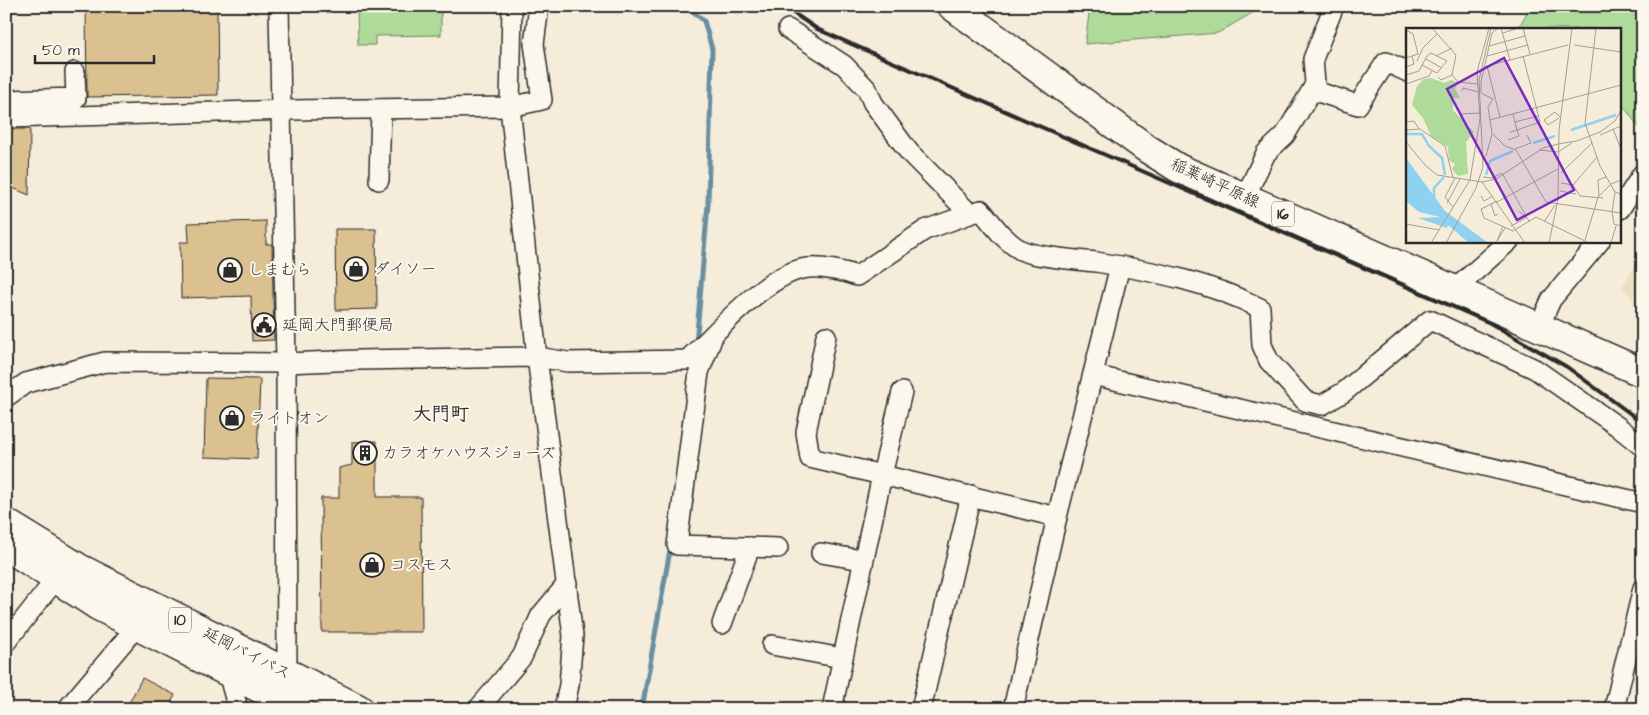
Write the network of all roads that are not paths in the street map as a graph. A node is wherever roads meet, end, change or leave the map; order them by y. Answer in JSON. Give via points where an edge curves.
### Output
{"nodes":[{"id":1,"x":278,"y":6,"type":"edge"},
{"id":2,"x":512,"y":6,"type":"edge"},
{"id":3,"x":539,"y":6,"type":"edge"},
{"id":4,"x":952,"y":6,"type":"edge"},
{"id":5,"x":1334,"y":6,"type":"edge"},
{"id":6,"x":788,"y":29,"type":"dead end"},
{"id":7,"x":1406,"y":71,"type":"edge"},
{"id":8,"x":75,"y":72,"type":"dead end"},
{"id":9,"x":1312,"y":90,"type":"junction"},
{"id":10,"x":6,"y":100,"type":"edge"},
{"id":11,"x":510,"y":107,"type":"junction"},
{"id":12,"x":381,"y":108,"type":"junction"},
{"id":13,"x":281,"y":112,"type":"junction"},
{"id":14,"x":6,"y":118,"type":"edge"},
{"id":15,"x":1643,"y":173,"type":"edge"},
{"id":16,"x":379,"y":180,"type":"dead end"},
{"id":17,"x":1245,"y":197,"type":"junction"},
{"id":18,"x":1622,"y":206,"type":"edge"},
{"id":19,"x":970,"y":214,"type":"junction"},
{"id":20,"x":1508,"y":242,"type":"edge"},
{"id":21,"x":1599,"y":242,"type":"edge"},
{"id":22,"x":1120,"y":266,"type":"junction"},
{"id":23,"x":1454,"y":290,"type":"junction"},
{"id":24,"x":1539,"y":327,"type":"junction"},
{"id":25,"x":826,"y":336,"type":"dead end"},
{"id":26,"x":710,"y":338,"type":"junction"},
{"id":27,"x":537,"y":357,"type":"junction"},
{"id":28,"x":286,"y":363,"type":"junction"},
{"id":29,"x":1643,"y":373,"type":"edge"},
{"id":30,"x":1093,"y":375,"type":"junction"},
{"id":31,"x":902,"y":392,"type":"dead end"},
{"id":32,"x":6,"y":397,"type":"edge"},
{"id":33,"x":1643,"y":447,"type":"edge"},
{"id":34,"x":882,"y":475,"type":"junction"},
{"id":35,"x":971,"y":495,"type":"junction"},
{"id":36,"x":1643,"y":503,"type":"edge"},
{"id":37,"x":1056,"y":517,"type":"junction"},
{"id":38,"x":6,"y":523,"type":"edge"},
{"id":39,"x":6,"y":546,"type":"edge"},
{"id":40,"x":750,"y":547,"type":"junction"},
{"id":41,"x":778,"y":548,"type":"dead end"},
{"id":42,"x":821,"y":553,"type":"dead end"},
{"id":43,"x":862,"y":560,"type":"junction"},
{"id":44,"x":56,"y":578,"type":"junction"},
{"id":45,"x":567,"y":584,"type":"junction"},
{"id":46,"x":1643,"y":588,"type":"edge"},
{"id":47,"x":722,"y":624,"type":"dead end"},
{"id":48,"x":137,"y":626,"type":"junction"},
{"id":49,"x":6,"y":642,"type":"edge"},
{"id":50,"x":772,"y":645,"type":"dead end"},
{"id":51,"x":842,"y":658,"type":"junction"},
{"id":52,"x":228,"y":673,"type":"junction"},
{"id":53,"x":287,"y":674,"type":"junction"},
{"id":54,"x":66,"y":709,"type":"edge"},
{"id":55,"x":238,"y":709,"type":"edge"},
{"id":56,"x":300,"y":709,"type":"edge"},
{"id":57,"x":359,"y":709,"type":"edge"},
{"id":58,"x":478,"y":709,"type":"edge"},
{"id":59,"x":564,"y":709,"type":"edge"},
{"id":60,"x":832,"y":709,"type":"edge"},
{"id":61,"x":920,"y":709,"type":"edge"},
{"id":62,"x":1013,"y":709,"type":"edge"},
{"id":63,"x":1614,"y":709,"type":"edge"}],
"edges":[{"from":1,"to":13,"type":"street"},
{"from":2,"to":11,"type":"street"},
{"from":3,"to":11,"type":"street","via":[[534,44],[542,100]]},
{"from":4,"to":17,"type":"main road","name":"稲葉崎平原線","number":"16","via":[[1146,148],[1178,168]]},
{"from":5,"to":9,"type":"street","via":[[1313,59],[1315,83]]},
{"from":6,"to":19,"type":"street","via":[[844,65],[867,88],[873,103],[909,152]]},
{"from":7,"to":9,"type":"street","via":[[1386,62],[1358,105]]},
{"from":8,"to":10,"type":"street","via":[[76,98]]},
{"from":9,"to":17,"type":"street","via":[[1285,135],[1266,153]]},
{"from":11,"to":12,"type":"street"},
{"from":11,"to":27,"type":"street"},
{"from":12,"to":13,"type":"street"},
{"from":12,"to":16,"type":"street"},
{"from":13,"to":14,"type":"street"},
{"from":13,"to":28,"type":"street"},
{"from":15,"to":18,"type":"street"},
{"from":17,"to":23,"type":"main road","name":"稲葉崎平原線","number":"16"},
{"from":19,"to":22,"type":"street","via":[[981,210],[1010,243],[1024,251]]},
{"from":19,"to":26,"type":"street","via":[[925,230],[857,276],[836,270],[808,268],[790,274],[766,287]]},
{"from":20,"to":23,"type":"street"},
{"from":21,"to":24,"type":"street","via":[[1551,300]]},
{"from":22,"to":30,"type":"street"},
{"from":22,"to":33,"type":"street","via":[[1198,283],[1230,293],[1260,308],[1262,345],[1269,362],[1305,401],[1322,405],[1344,392],[1430,320],[1535,369]]},
{"from":23,"to":24,"type":"main road","name":"稲葉崎平原線","number":"16"},
{"from":24,"to":29,"type":"main road","name":"稲葉崎平原線","number":"16"},
{"from":25,"to":34,"type":"street","via":[[806,432],[810,458]]},
{"from":26,"to":27,"type":"street","via":[[687,360],[568,362]]},
{"from":26,"to":40,"type":"street","via":[[699,372],[677,545]]},
{"from":27,"to":28,"type":"street"},
{"from":27,"to":45,"type":"street"},
{"from":28,"to":32,"type":"street","via":[[105,362],[26,383]]},
{"from":28,"to":53,"type":"street"},
{"from":30,"to":36,"type":"street"},
{"from":30,"to":37,"type":"street"},
{"from":31,"to":34,"type":"street"},
{"from":34,"to":35,"type":"street"},
{"from":34,"to":43,"type":"street"},
{"from":35,"to":37,"type":"street"},
{"from":35,"to":61,"type":"street"},
{"from":37,"to":62,"type":"street"},
{"from":38,"to":53,"type":"main road","name":"延岡バイパス","number":"10","via":[[79,568]]},
{"from":39,"to":44,"type":"main road","name":"延岡バイパス","number":"10"},
{"from":40,"to":41,"type":"street"},
{"from":40,"to":47,"type":"street"},
{"from":42,"to":43,"type":"street"},
{"from":43,"to":51,"type":"street"},
{"from":44,"to":48,"type":"main road","name":"延岡バイパス","number":"10","via":[[98,606]]},
{"from":44,"to":49,"type":"street"},
{"from":45,"to":58,"type":"street","via":[[541,615],[522,657]]},
{"from":45,"to":59,"type":"street","via":[[573,636]]},
{"from":46,"to":63,"type":"street"},
{"from":48,"to":52,"type":"main road","name":"延岡バイパス","number":"10"},
{"from":48,"to":54,"type":"street"},
{"from":50,"to":51,"type":"street"},
{"from":51,"to":60,"type":"street"},
{"from":52,"to":55,"type":"street"},
{"from":52,"to":56,"type":"main road","name":"延岡バイパス","number":"10"},
{"from":53,"to":57,"type":"main road","name":"延岡バイパス","number":"10"}]}
